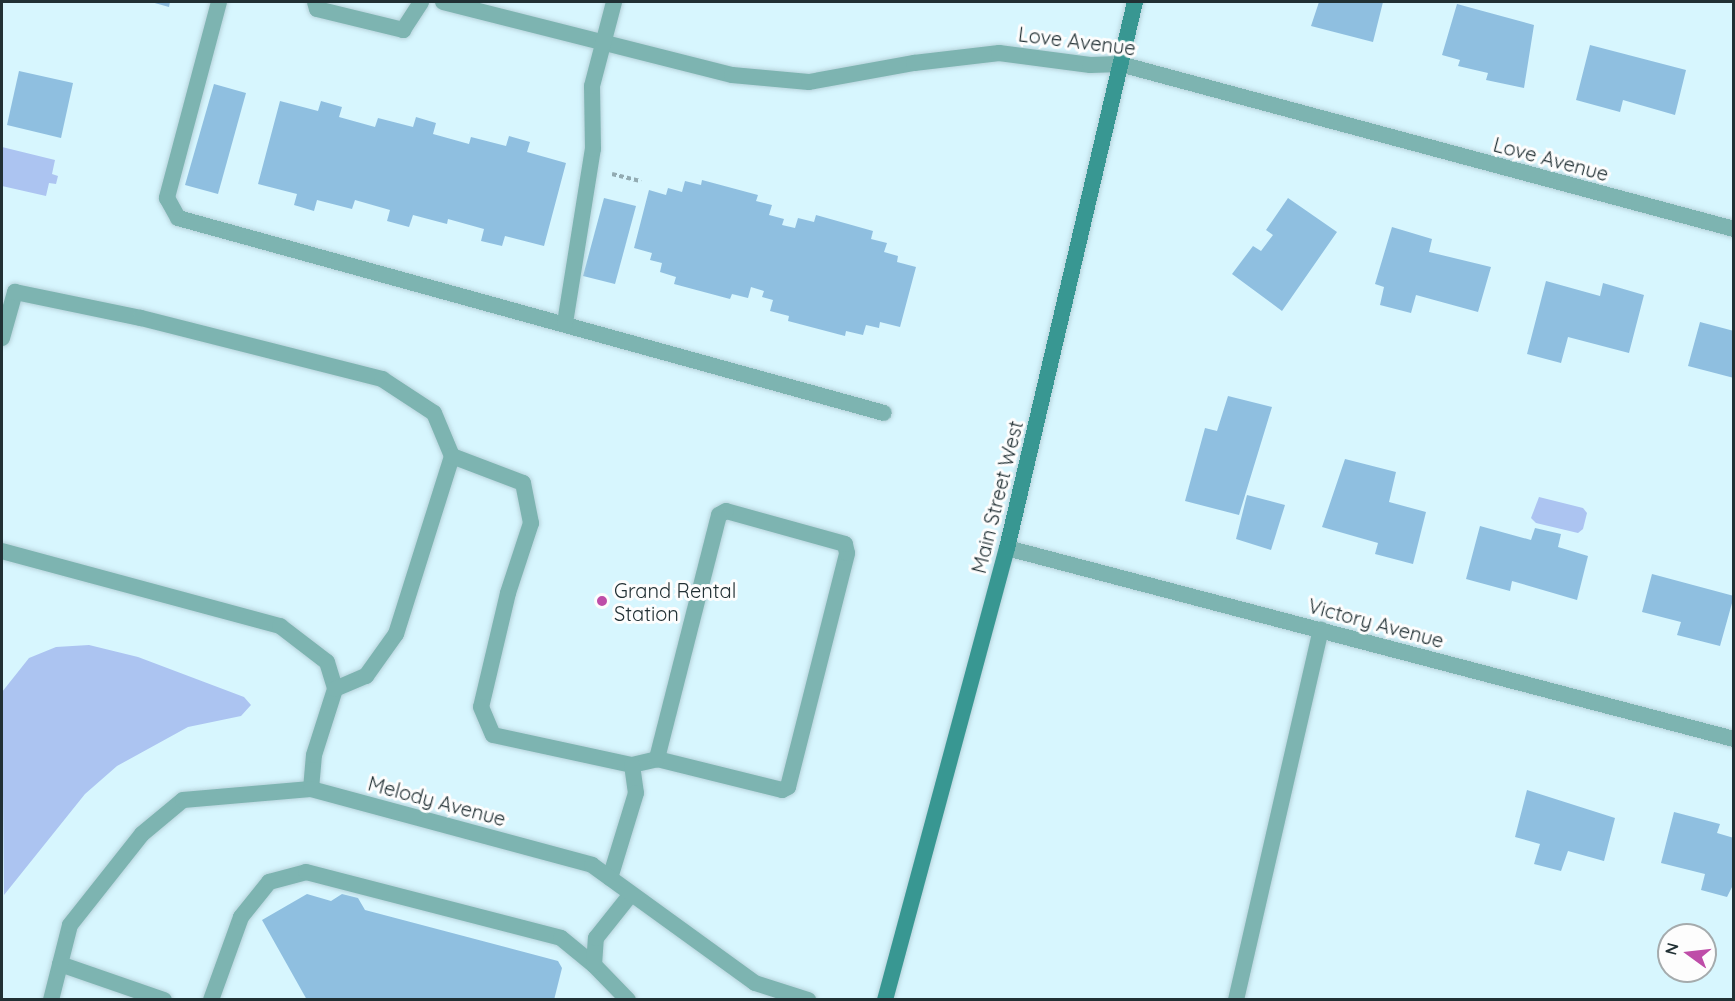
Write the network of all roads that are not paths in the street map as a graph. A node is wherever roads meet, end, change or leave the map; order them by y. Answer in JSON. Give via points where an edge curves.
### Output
{"nodes":[{"id":1,"x":219,"y":2,"type":"edge"},
{"id":2,"x":315,"y":2,"type":"edge"},
{"id":3,"x":421,"y":2,"type":"edge"},
{"id":4,"x":443,"y":2,"type":"edge"},
{"id":5,"x":614,"y":2,"type":"edge"},
{"id":6,"x":1136,"y":2,"type":"edge"},
{"id":7,"x":603,"y":44,"type":"junction"},
{"id":8,"x":1120,"y":64,"type":"junction"},
{"id":9,"x":1734,"y":230,"type":"edge"},
{"id":10,"x":565,"y":323,"type":"junction"},
{"id":11,"x":2,"y":338,"type":"edge"},
{"id":12,"x":884,"y":413,"type":"dead end"},
{"id":13,"x":453,"y":456,"type":"junction"},
{"id":14,"x":1007,"y":548,"type":"junction"},
{"id":15,"x":2,"y":551,"type":"edge"},
{"id":16,"x":1321,"y":630,"type":"junction"},
{"id":17,"x":335,"y":689,"type":"junction"},
{"id":18,"x":1734,"y":739,"type":"edge"},
{"id":19,"x":657,"y":759,"type":"junction"},
{"id":20,"x":632,"y":765,"type":"junction"},
{"id":21,"x":310,"y":789,"type":"junction"},
{"id":22,"x":610,"y":878,"type":"junction"},
{"id":23,"x":631,"y":894,"type":"junction"},
{"id":24,"x":60,"y":964,"type":"junction"},
{"id":25,"x":594,"y":965,"type":"junction"},
{"id":26,"x":154,"y":998,"type":"edge"},
{"id":27,"x":51,"y":999,"type":"edge"},
{"id":28,"x":211,"y":999,"type":"edge"},
{"id":29,"x":628,"y":999,"type":"edge"},
{"id":30,"x":808,"y":999,"type":"edge"},
{"id":31,"x":885,"y":999,"type":"edge"},
{"id":32,"x":1236,"y":999,"type":"edge"}],
"edges":[{"from":1,"to":10,"type":"street","via":[[167,198],[178,218]]},
{"from":2,"to":3,"type":"street","via":[[317,9],[403,30]]},
{"from":4,"to":7,"type":"street","name":"Love Avenue"},
{"from":5,"to":7,"type":"street"},
{"from":6,"to":8,"type":"main road","name":"Main Street West"},
{"from":7,"to":8,"type":"street","name":"Love Avenue","via":[[732,75],[809,82],[999,53],[1090,65]]},
{"from":7,"to":10,"type":"street","via":[[592,86],[593,149]]},
{"from":8,"to":9,"type":"street","name":"Love Avenue"},
{"from":8,"to":14,"type":"main road","name":"Main Street West"},
{"from":10,"to":12,"type":"street"},
{"from":11,"to":13,"type":"street","via":[[15,292],[141,318],[382,379],[434,413]]},
{"from":13,"to":17,"type":"street","via":[[396,634],[366,676]]},
{"from":13,"to":20,"type":"street","via":[[523,483],[531,523],[508,593],[481,707],[493,735]]},
{"from":14,"to":16,"type":"street","name":"Victory Avenue"},
{"from":14,"to":31,"type":"main road","name":"Main Street West"},
{"from":15,"to":17,"type":"street","via":[[280,626],[327,662]]},
{"from":16,"to":18,"type":"street","name":"Victory Avenue"},
{"from":16,"to":32,"type":"street"},
{"from":17,"to":21,"type":"street","via":[[314,755]]},
{"from":19,"to":19,"type":"street","via":[[782,790],[788,787],[847,553],[845,543],[726,511],[719,515]]},
{"from":19,"to":20,"type":"street"},
{"from":20,"to":22,"type":"street","via":[[636,793]]},
{"from":21,"to":22,"type":"street","name":"Melody Avenue","via":[[592,865]]},
{"from":21,"to":24,"type":"street","name":"Melody Avenue","via":[[183,800],[142,834],[70,925]]},
{"from":22,"to":23,"type":"street","name":"Melody Avenue"},
{"from":23,"to":25,"type":"street","via":[[596,938]]},
{"from":23,"to":30,"type":"street","name":"Melody Avenue","via":[[755,982]]},
{"from":24,"to":26,"type":"street"},
{"from":24,"to":27,"type":"street"},
{"from":25,"to":28,"type":"street","via":[[561,938],[306,872],[269,882],[241,917]]},
{"from":25,"to":29,"type":"street"}]}
